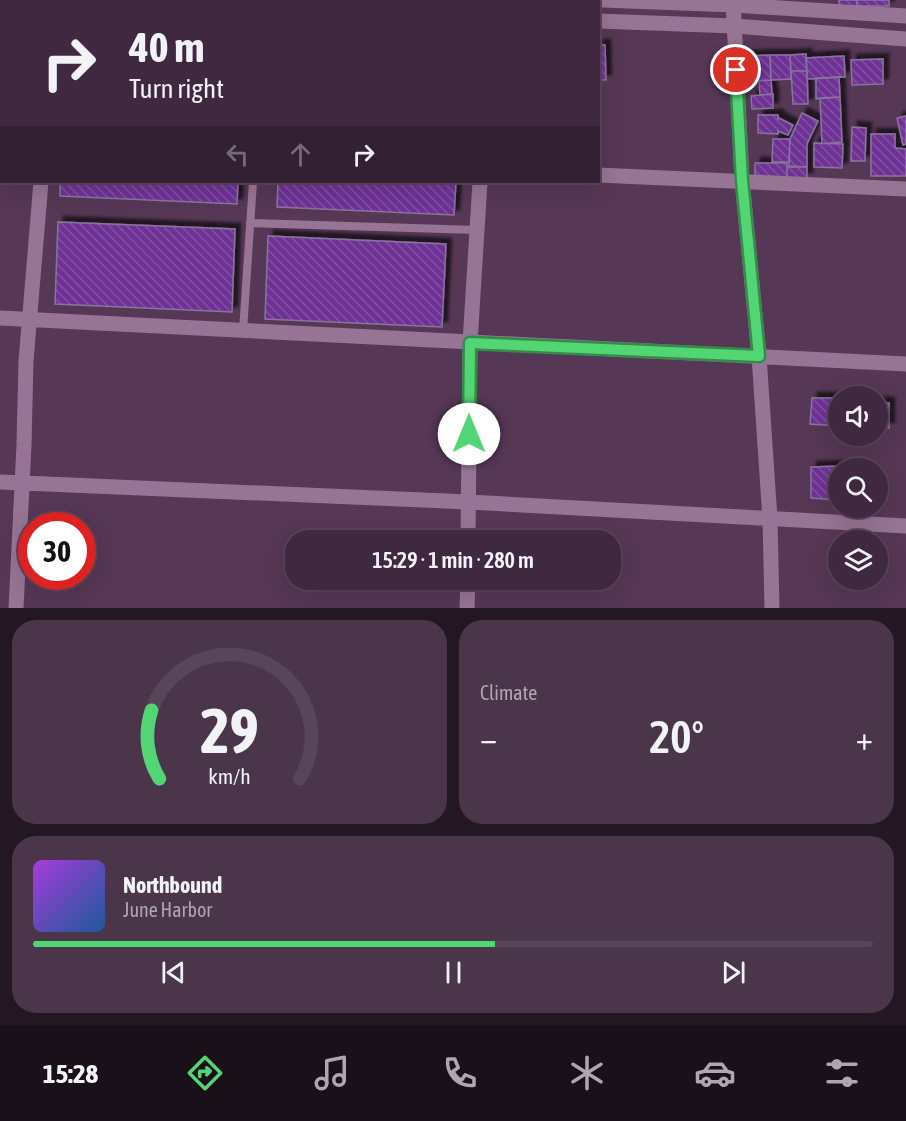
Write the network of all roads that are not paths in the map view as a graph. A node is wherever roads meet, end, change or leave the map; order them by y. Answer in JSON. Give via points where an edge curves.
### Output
{"nodes":[{"id":1,"x":603,"y":0,"type":"edge"},
{"id":2,"x":734,"y":2,"type":"edge"},
{"id":3,"x":906,"y":16,"type":"edge"},
{"id":4,"x":600,"y":21,"type":"edge"},
{"id":5,"x":734,"y":26,"type":"junction"},
{"id":6,"x":906,"y":39,"type":"edge"},
{"id":7,"x":600,"y":175,"type":"edge"},
{"id":8,"x":742,"y":180,"type":"junction"},
{"id":9,"x":41,"y":183,"type":"edge"},
{"id":10,"x":253,"y":183,"type":"edge"},
{"id":11,"x":480,"y":183,"type":"edge"},
{"id":12,"x":906,"y":189,"type":"edge"},
{"id":13,"x":250,"y":223,"type":"junction"},
{"id":14,"x":477,"y":230,"type":"junction"},
{"id":15,"x":0,"y":318,"type":"edge"},
{"id":16,"x":30,"y":320,"type":"junction"},
{"id":17,"x":243,"y":331,"type":"junction"},
{"id":18,"x":470,"y":343,"type":"junction"},
{"id":19,"x":759,"y":356,"type":"junction"},
{"id":20,"x":906,"y":364,"type":"edge"},
{"id":21,"x":0,"y":482,"type":"edge"},
{"id":22,"x":22,"y":483,"type":"junction"},
{"id":23,"x":469,"y":502,"type":"junction"},
{"id":24,"x":770,"y":519,"type":"junction"},
{"id":25,"x":906,"y":526,"type":"edge"},
{"id":26,"x":468,"y":530,"type":"edge"},
{"id":27,"x":468,"y":590,"type":"edge"},
{"id":28,"x":16,"y":608,"type":"edge"},
{"id":29,"x":467,"y":608,"type":"edge"},
{"id":30,"x":771,"y":608,"type":"edge"}],
"edges":[{"from":1,"to":2,"type":"street"},
{"from":2,"to":3,"type":"street"},
{"from":2,"to":5,"type":"street"},
{"from":4,"to":5,"type":"street"},
{"from":5,"to":6,"type":"street"},
{"from":5,"to":8,"type":"street"},
{"from":7,"to":8,"type":"street"},
{"from":8,"to":12,"type":"street"},
{"from":8,"to":19,"type":"street"},
{"from":9,"to":16,"type":"street"},
{"from":10,"to":13,"type":"lane"},
{"from":11,"to":14,"type":"street"},
{"from":13,"to":14,"type":"lane"},
{"from":13,"to":17,"type":"lane"},
{"from":14,"to":18,"type":"street"},
{"from":15,"to":16,"type":"street"},
{"from":16,"to":17,"type":"street"},
{"from":16,"to":22,"type":"street"},
{"from":17,"to":18,"type":"street"},
{"from":18,"to":19,"type":"street"},
{"from":18,"to":23,"type":"street"},
{"from":19,"to":20,"type":"street"},
{"from":19,"to":24,"type":"street"},
{"from":21,"to":22,"type":"street"},
{"from":22,"to":23,"type":"street"},
{"from":22,"to":28,"type":"street"},
{"from":23,"to":24,"type":"street"},
{"from":23,"to":26,"type":"street"},
{"from":24,"to":25,"type":"street"},
{"from":24,"to":30,"type":"street"},
{"from":27,"to":29,"type":"street"}]}
